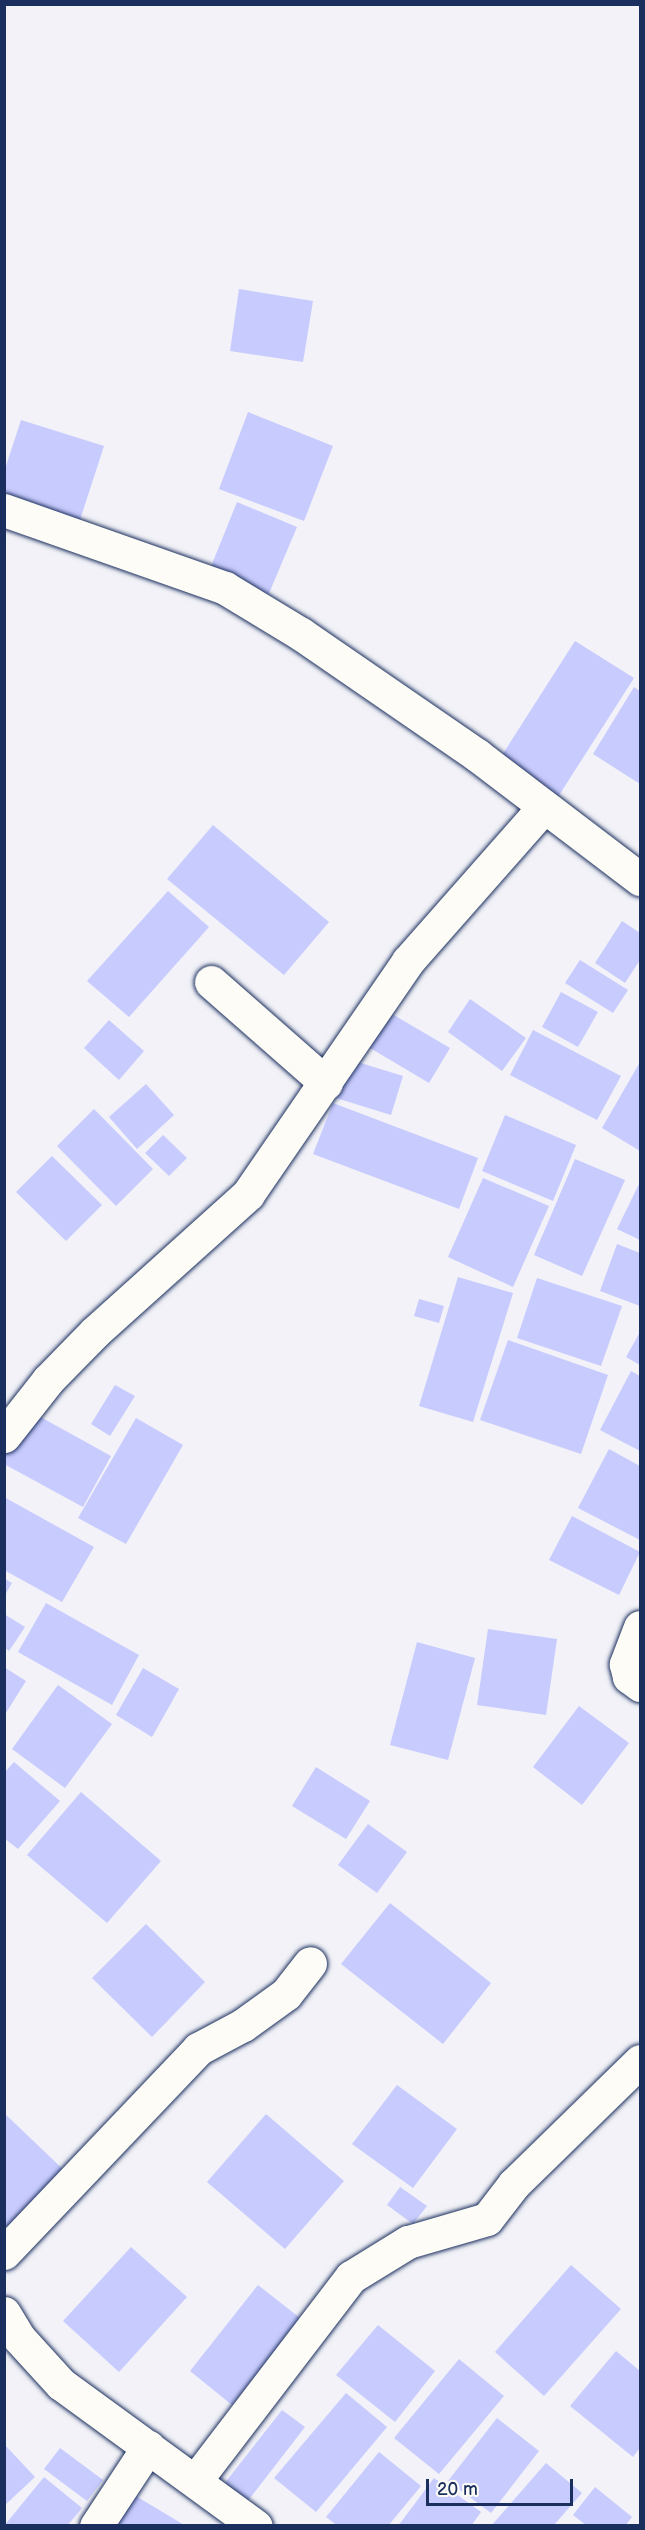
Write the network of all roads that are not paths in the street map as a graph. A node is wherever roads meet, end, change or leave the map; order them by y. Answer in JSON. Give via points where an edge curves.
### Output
{"nodes":[{"id":1,"x":4,"y":510,"type":"edge"},
{"id":2,"x":543,"y":808,"type":"junction"},
{"id":3,"x":640,"y":879,"type":"edge"},
{"id":4,"x":211,"y":982,"type":"dead end"},
{"id":5,"x":326,"y":1083,"type":"junction"},
{"id":6,"x":4,"y":1436,"type":"edge"},
{"id":7,"x":640,"y":1627,"type":"edge"},
{"id":8,"x":640,"y":1685,"type":"edge"},
{"id":9,"x":310,"y":1963,"type":"dead end"},
{"id":10,"x":640,"y":2061,"type":"edge"},
{"id":11,"x":4,"y":2253,"type":"edge"},
{"id":12,"x":4,"y":2313,"type":"edge"},
{"id":13,"x":148,"y":2447,"type":"junction"},
{"id":14,"x":195,"y":2481,"type":"junction"},
{"id":15,"x":96,"y":2526,"type":"edge"},
{"id":16,"x":256,"y":2526,"type":"edge"}],
"edges":[{"from":1,"to":2,"type":"street","via":[[225,588],[301,634],[477,755]]},
{"from":2,"to":3,"type":"street"},
{"from":2,"to":5,"type":"street","via":[[408,961]]},
{"from":4,"to":5,"type":"street"},
{"from":5,"to":6,"type":"street","via":[[248,1194],[95,1332],[48,1380]]},
{"from":7,"to":8,"type":"street","via":[[626,1664],[629,1677]]},
{"from":9,"to":11,"type":"street","via":[[286,1994],[243,2025],[198,2049]]},
{"from":10,"to":14,"type":"street","via":[[514,2184],[487,2219],[408,2242],[351,2277]]},
{"from":12,"to":13,"type":"street","via":[[19,2338],[61,2384]]},
{"from":13,"to":14,"type":"street"},
{"from":13,"to":15,"type":"street"},
{"from":14,"to":16,"type":"street"}]}
